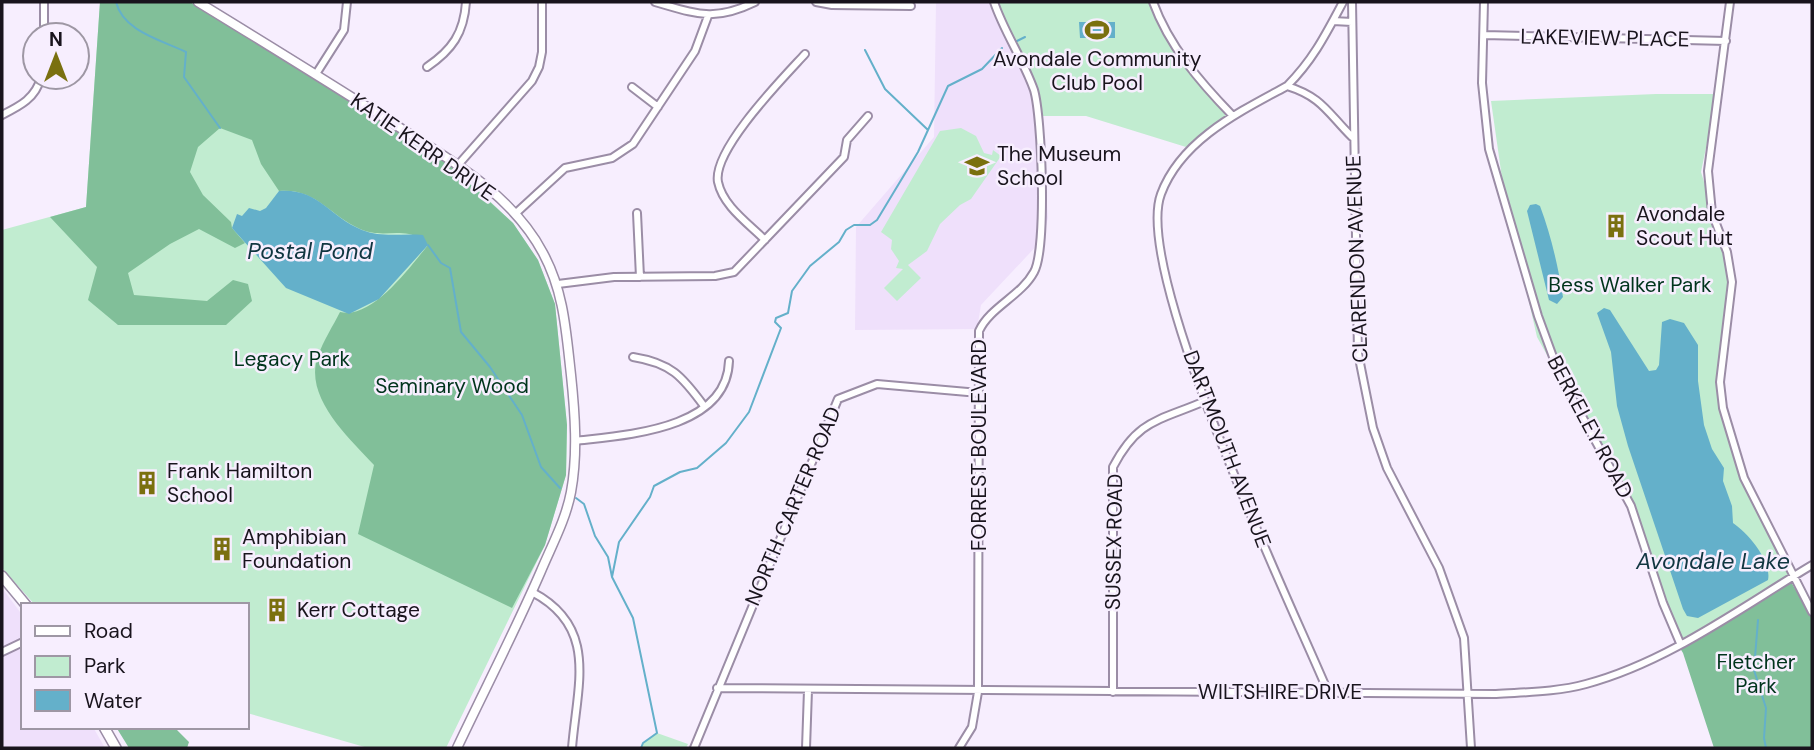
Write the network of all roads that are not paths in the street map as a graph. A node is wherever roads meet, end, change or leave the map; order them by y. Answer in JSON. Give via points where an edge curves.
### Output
{"nodes":[{"id":1,"x":44,"y":2,"type":"edge"},
{"id":2,"x":198,"y":2,"type":"edge"},
{"id":3,"x":347,"y":2,"type":"edge"},
{"id":4,"x":466,"y":2,"type":"edge"},
{"id":5,"x":542,"y":2,"type":"edge"},
{"id":6,"x":655,"y":2,"type":"edge"},
{"id":7,"x":755,"y":2,"type":"edge"},
{"id":8,"x":816,"y":2,"type":"edge"},
{"id":9,"x":994,"y":2,"type":"edge"},
{"id":10,"x":1153,"y":2,"type":"edge"},
{"id":11,"x":1343,"y":2,"type":"edge"},
{"id":12,"x":1352,"y":2,"type":"edge"},
{"id":13,"x":1484,"y":2,"type":"edge"},
{"id":14,"x":1730,"y":2,"type":"edge"},
{"id":15,"x":911,"y":6,"type":"dead end"},
{"id":16,"x":708,"y":16,"type":"junction"},
{"id":17,"x":44,"y":21,"type":"edge"},
{"id":18,"x":1334,"y":21,"type":"junction"},
{"id":19,"x":1352,"y":22,"type":"junction"},
{"id":20,"x":1484,"y":35,"type":"junction"},
{"id":21,"x":1726,"y":41,"type":"junction"},
{"id":22,"x":805,"y":54,"type":"dead end"},
{"id":23,"x":427,"y":67,"type":"dead end"},
{"id":24,"x":316,"y":74,"type":"junction"},
{"id":25,"x":1287,"y":86,"type":"junction"},
{"id":26,"x":632,"y":87,"type":"dead end"},
{"id":27,"x":35,"y":91,"type":"edge"},
{"id":28,"x":658,"y":107,"type":"junction"},
{"id":29,"x":2,"y":115,"type":"edge"},
{"id":30,"x":1232,"y":115,"type":"junction"},
{"id":31,"x":869,"y":116,"type":"dead end"},
{"id":32,"x":1352,"y":137,"type":"junction"},
{"id":33,"x":458,"y":166,"type":"junction"},
{"id":34,"x":637,"y":213,"type":"dead end"},
{"id":35,"x":515,"y":214,"type":"junction"},
{"id":36,"x":765,"y":240,"type":"junction"},
{"id":37,"x":640,"y":277,"type":"junction"},
{"id":38,"x":558,"y":284,"type":"junction"},
{"id":39,"x":633,"y":357,"type":"dead end"},
{"id":40,"x":729,"y":361,"type":"dead end"},
{"id":41,"x":979,"y":393,"type":"junction"},
{"id":42,"x":1205,"y":401,"type":"junction"},
{"id":43,"x":704,"y":406,"type":"junction"},
{"id":44,"x":575,"y":442,"type":"junction"},
{"id":45,"x":1812,"y":565,"type":"edge"},
{"id":46,"x":2,"y":576,"type":"edge"},
{"id":47,"x":1792,"y":577,"type":"junction"},
{"id":48,"x":532,"y":592,"type":"junction"},
{"id":49,"x":24,"y":603,"type":"edge"},
{"id":50,"x":1812,"y":612,"type":"edge"},
{"id":51,"x":21,"y":643,"type":"edge"},
{"id":52,"x":1680,"y":643,"type":"junction"},
{"id":53,"x":2,"y":652,"type":"edge"},
{"id":54,"x":718,"y":688,"type":"junction"},
{"id":55,"x":808,"y":690,"type":"junction"},
{"id":56,"x":978,"y":692,"type":"junction"},
{"id":57,"x":1113,"y":692,"type":"junction"},
{"id":58,"x":1328,"y":692,"type":"junction"},
{"id":59,"x":1469,"y":694,"type":"junction"},
{"id":60,"x":105,"y":729,"type":"edge"},
{"id":61,"x":116,"y":748,"type":"edge"},
{"id":62,"x":457,"y":748,"type":"edge"},
{"id":63,"x":572,"y":748,"type":"edge"},
{"id":64,"x":694,"y":748,"type":"edge"},
{"id":65,"x":806,"y":748,"type":"edge"},
{"id":66,"x":959,"y":748,"type":"edge"},
{"id":67,"x":1471,"y":748,"type":"edge"}],
"edges":[{"from":1,"to":17,"type":"street"},
{"from":2,"to":24,"type":"street","name":"KATIE KERR DRIVE"},
{"from":3,"to":24,"type":"street","via":[[344,30]]},
{"from":4,"to":23,"type":"street","via":[[456,40]]},
{"from":5,"to":33,"type":"street","via":[[539,67],[532,81]]},
{"from":6,"to":16,"type":"street"},
{"from":7,"to":16,"type":"street","via":[[732,13]]},
{"from":8,"to":15,"type":"street"},
{"from":9,"to":41,"type":"street","name":"FORREST BOULEVARD","via":[[1037,103],[1041,225],[1034,272],[979,331]]},
{"from":10,"to":30,"type":"street","via":[[1176,48]]},
{"from":11,"to":18,"type":"street","name":"DARTMOUTH AVENUE"},
{"from":12,"to":19,"type":"street","name":"CLARENDON AVENUE"},
{"from":13,"to":20,"type":"street","name":"BERKELEY ROAD"},
{"from":14,"to":21,"type":"street"},
{"from":16,"to":28,"type":"street","via":[[695,51]]},
{"from":18,"to":19,"type":"street"},
{"from":18,"to":25,"type":"street","name":"DARTMOUTH AVENUE","via":[[1309,65]]},
{"from":19,"to":32,"type":"street","name":"CLARENDON AVENUE"},
{"from":20,"to":21,"type":"street","name":"LAKEVIEW PLACE"},
{"from":20,"to":52,"type":"street","name":"BERKELEY ROAD","via":[[1482,83],[1489,149],[1541,327],[1560,376],[1631,506]]},
{"from":21,"to":47,"type":"street","via":[[1710,144],[1708,191],[1732,282],[1720,382],[1723,408],[1744,478]]},
{"from":22,"to":36,"type":"street","via":[[756,108],[719,167],[725,199]]},
{"from":24,"to":33,"type":"street","name":"KATIE KERR DRIVE"},
{"from":25,"to":30,"type":"street","name":"DARTMOUTH AVENUE"},
{"from":25,"to":32,"type":"street","via":[[1310,93]]},
{"from":26,"to":28,"type":"street"},
{"from":27,"to":29,"type":"street"},
{"from":28,"to":35,"type":"street","via":[[624,152],[565,168]]},
{"from":30,"to":42,"type":"street","name":"DARTMOUTH AVENUE","via":[[1197,143],[1168,175],[1159,198],[1163,272]]},
{"from":31,"to":36,"type":"street","via":[[847,140],[844,157]]},
{"from":32,"to":59,"type":"street","name":"CLARENDON AVENUE","via":[[1358,353],[1365,391],[1387,468],[1454,607],[1464,638]]},
{"from":33,"to":35,"type":"street","name":"KATIE KERR DRIVE"},
{"from":34,"to":37,"type":"street"},
{"from":35,"to":38,"type":"street","name":"KATIE KERR DRIVE"},
{"from":36,"to":37,"type":"street","via":[[734,272]]},
{"from":37,"to":38,"type":"street"},
{"from":38,"to":44,"type":"street","name":"KATIE KERR DRIVE"},
{"from":39,"to":43,"type":"street","via":[[671,368]]},
{"from":40,"to":43,"type":"street","via":[[721,391]]},
{"from":41,"to":54,"type":"street","name":"NORTH CARTER ROAD","via":[[877,384],[838,399]]},
{"from":41,"to":56,"type":"street","name":"FORREST BOULEVARD"},
{"from":42,"to":57,"type":"street","name":"SUSSEX ROAD","via":[[1141,428],[1113,467]]},
{"from":42,"to":58,"type":"street","name":"DARTMOUTH AVENUE"},
{"from":43,"to":44,"type":"street","via":[[670,426]]},
{"from":44,"to":48,"type":"street","name":"KATIE KERR DRIVE","via":[[568,501]]},
{"from":45,"to":47,"type":"street","name":"WILTSHIRE DRIVE"},
{"from":46,"to":49,"type":"main road"},
{"from":47,"to":50,"type":"street"},
{"from":47,"to":52,"type":"street","name":"WILTSHIRE DRIVE"},
{"from":48,"to":62,"type":"street","name":"KATIE KERR DRIVE"},
{"from":48,"to":63,"type":"street","via":[[562,612],[578,644]]},
{"from":51,"to":53,"type":"street"},
{"from":52,"to":59,"type":"street","name":"WILTSHIRE DRIVE","via":[[1621,673],[1585,684]]},
{"from":54,"to":55,"type":"street","name":"WILTSHIRE DRIVE"},
{"from":54,"to":64,"type":"street","name":"NORTH CARTER ROAD"},
{"from":55,"to":56,"type":"street","name":"WILTSHIRE DRIVE"},
{"from":55,"to":65,"type":"street"},
{"from":56,"to":57,"type":"street","name":"WILTSHIRE DRIVE"},
{"from":56,"to":66,"type":"street","name":"FORREST BOULEVARD","via":[[972,727]]},
{"from":57,"to":58,"type":"street","name":"WILTSHIRE DRIVE"},
{"from":58,"to":59,"type":"street","name":"WILTSHIRE DRIVE"},
{"from":59,"to":67,"type":"street","name":"CLARENDON AVENUE"},
{"from":60,"to":61,"type":"main road"}]}
